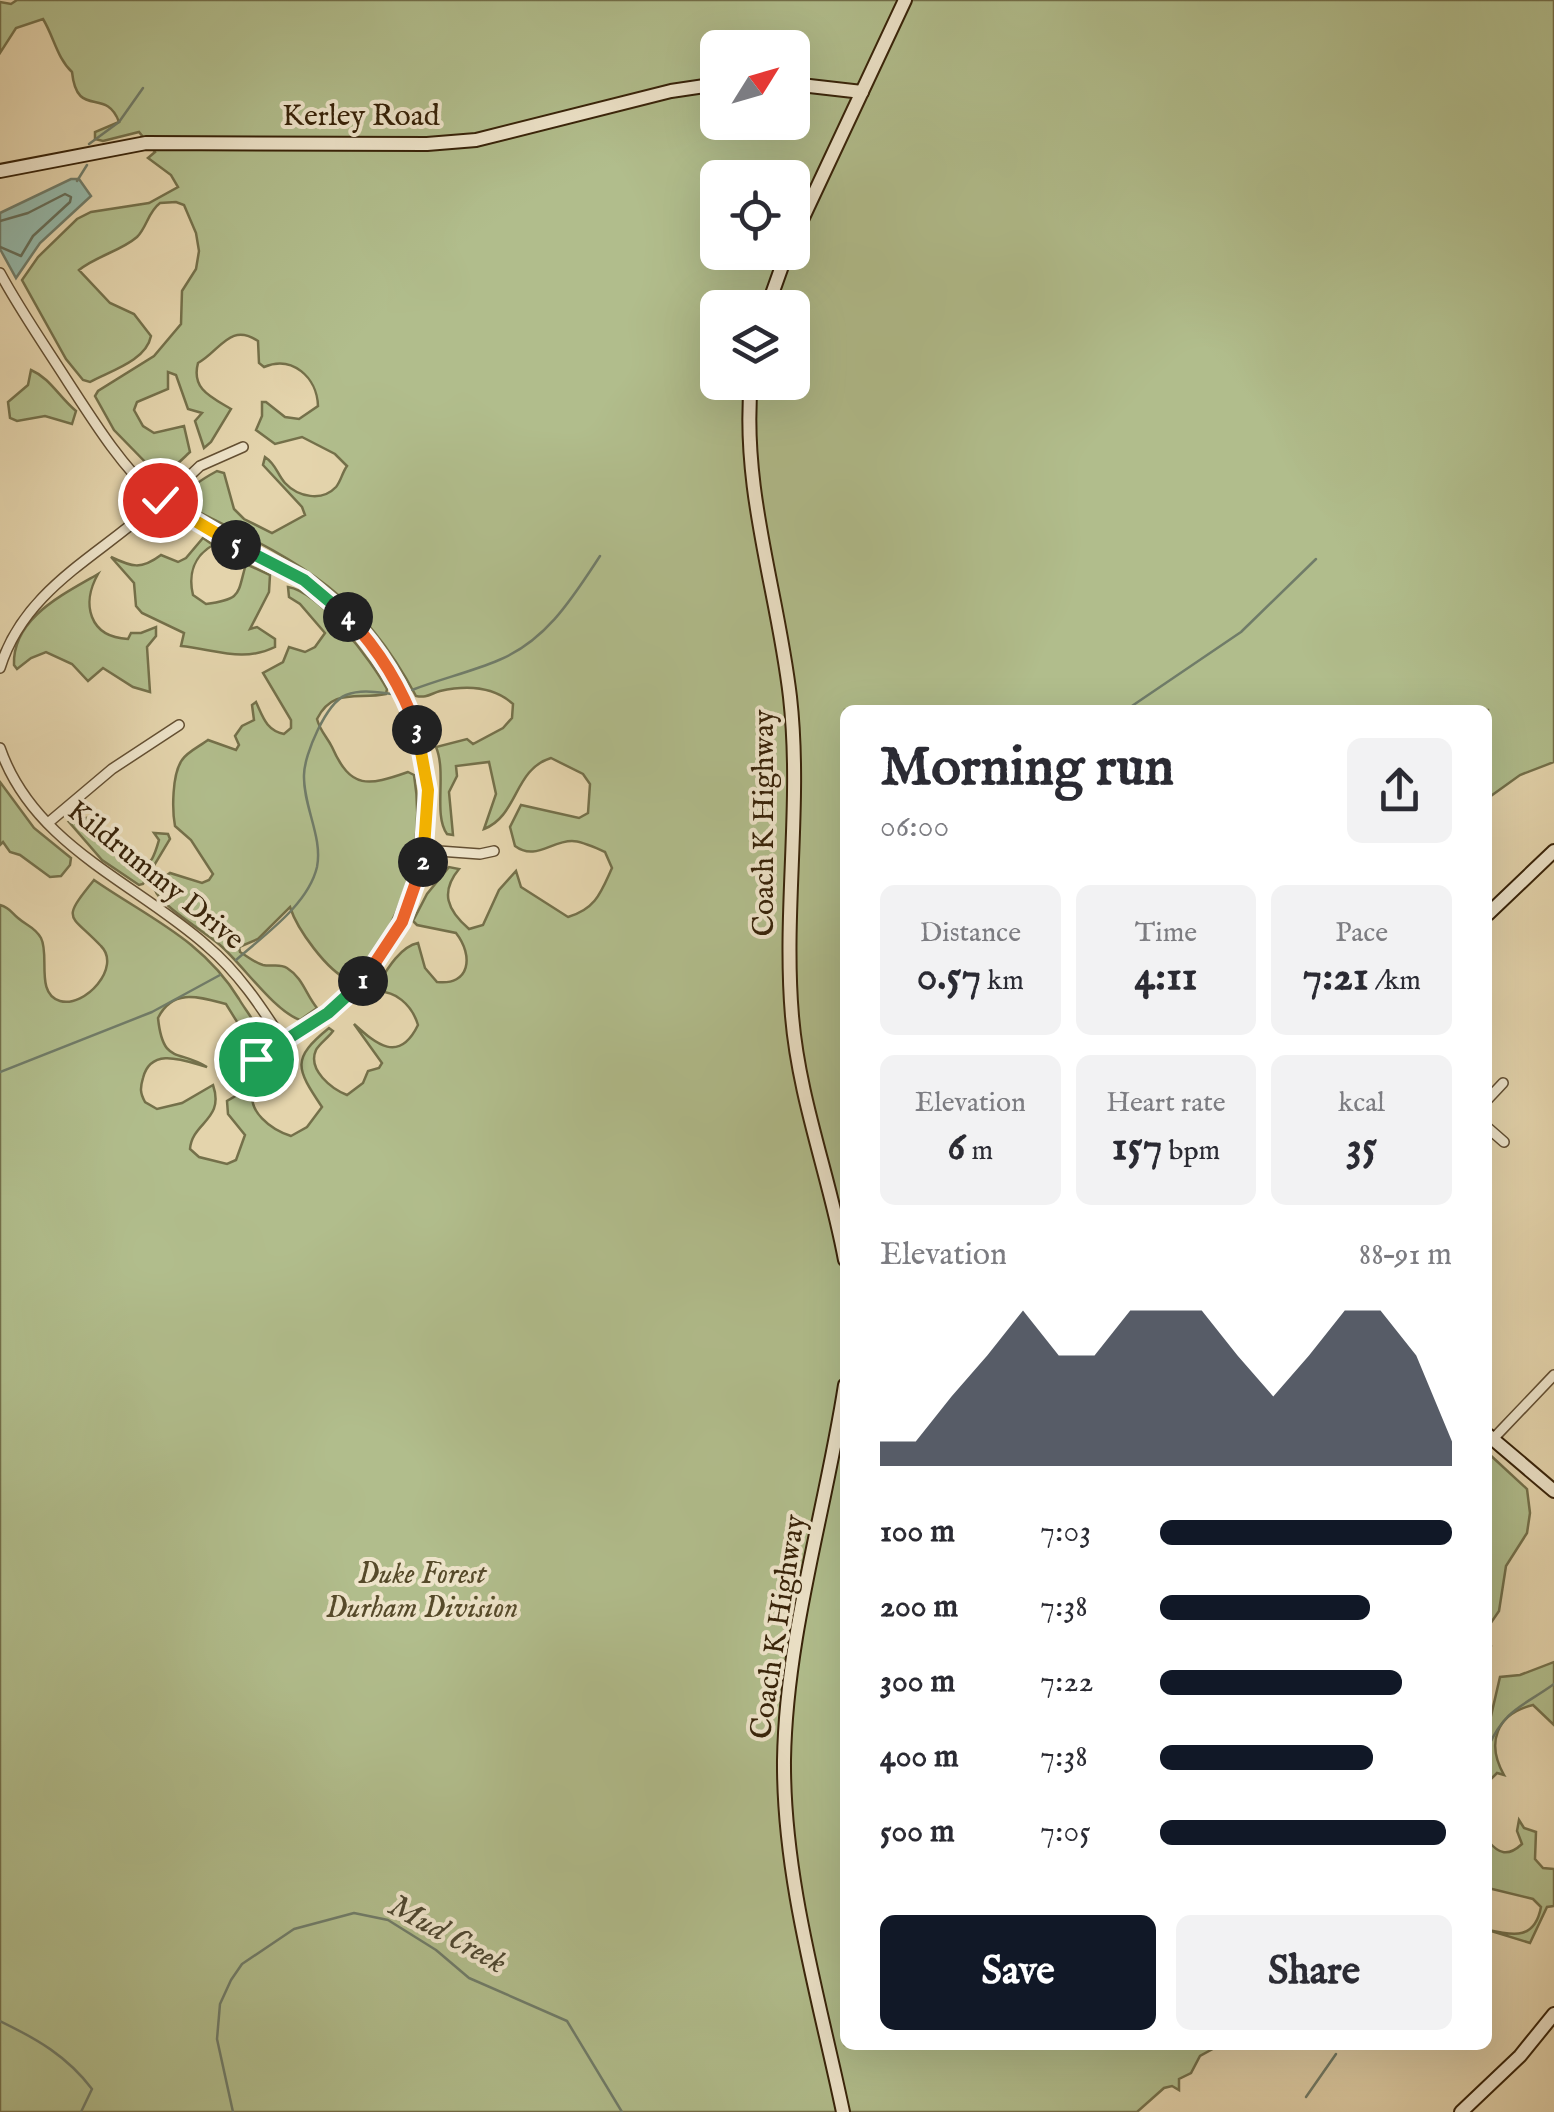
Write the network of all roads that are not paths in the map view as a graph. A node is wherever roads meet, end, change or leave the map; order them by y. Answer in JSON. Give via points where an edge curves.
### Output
{"nodes":[{"id":1,"x":905,"y":0,"type":"edge"},
{"id":2,"x":810,"y":86,"type":"edge"},
{"id":3,"x":700,"y":87,"type":"edge"},
{"id":4,"x":862,"y":92,"type":"junction"},
{"id":5,"x":0,"y":170,"type":"edge"},
{"id":6,"x":810,"y":203,"type":"edge"},
{"id":7,"x":0,"y":273,"type":"edge"},
{"id":8,"x":749,"y":400,"type":"edge"},
{"id":9,"x":243,"y":447,"type":"dead end"},
{"id":10,"x":161,"y":501,"type":"junction"},
{"id":11,"x":0,"y":668,"type":"edge"},
{"id":12,"x":179,"y":726,"type":"dead end"},
{"id":13,"x":0,"y":748,"type":"edge"},
{"id":14,"x":48,"y":823,"type":"junction"},
{"id":15,"x":426,"y":850,"type":"junction"},
{"id":16,"x":494,"y":851,"type":"dead end"},
{"id":17,"x":1554,"y":851,"type":"edge"},
{"id":18,"x":1492,"y":910,"type":"edge"},
{"id":19,"x":284,"y":1042,"type":"junction"},
{"id":20,"x":235,"y":1073,"type":"dead end"},
{"id":21,"x":1503,"y":1083,"type":"dead end"},
{"id":22,"x":1492,"y":1095,"type":"edge"},
{"id":23,"x":1492,"y":1132,"type":"edge"},
{"id":24,"x":1504,"y":1142,"type":"dead end"},
{"id":25,"x":840,"y":1240,"type":"edge"},
{"id":26,"x":1554,"y":1375,"type":"edge"},
{"id":27,"x":840,"y":1412,"type":"edge"},
{"id":28,"x":1492,"y":1435,"type":"edge"},
{"id":29,"x":1492,"y":1439,"type":"edge"},
{"id":30,"x":1554,"y":1491,"type":"edge"},
{"id":31,"x":1554,"y":2014,"type":"edge"},
{"id":32,"x":843,"y":2112,"type":"edge"},
{"id":33,"x":1461,"y":2112,"type":"edge"}],
"edges":[{"from":1,"to":4,"type":"street"},
{"from":2,"to":4,"type":"street"},
{"from":3,"to":5,"type":"street","name":"Kerley Road","via":[[476,140],[146,143]]},
{"from":4,"to":6,"type":"street"},
{"from":7,"to":10,"type":"street","via":[[93,420]]},
{"from":8,"to":25,"type":"street","name":"Coach K Highway","via":[[752,487],[786,668],[794,750],[794,1036]]},
{"from":9,"to":10,"type":"street","via":[[200,466]]},
{"from":10,"to":11,"type":"street","via":[[29,609]]},
{"from":10,"to":15,"type":"street","via":[[304,580],[376,650],[400,688],[421,744]]},
{"from":12,"to":14,"type":"street","via":[[112,769]]},
{"from":13,"to":14,"type":"street","name":"Kildrummy Drive","via":[[14,782]]},
{"from":14,"to":19,"type":"street","name":"Kildrummy Drive","via":[[95,867],[216,953]]},
{"from":15,"to":16,"type":"street"},
{"from":15,"to":19,"type":"street","via":[[402,922],[367,977]]},
{"from":17,"to":18,"type":"street"},
{"from":19,"to":20,"type":"street"},
{"from":21,"to":22,"type":"street"},
{"from":23,"to":24,"type":"street"},
{"from":26,"to":28,"type":"street"},
{"from":27,"to":32,"type":"street","name":"Coach K Highway","via":[[794,1658],[784,1763],[796,1880]]},
{"from":29,"to":30,"type":"street"},
{"from":31,"to":33,"type":"street"}]}
